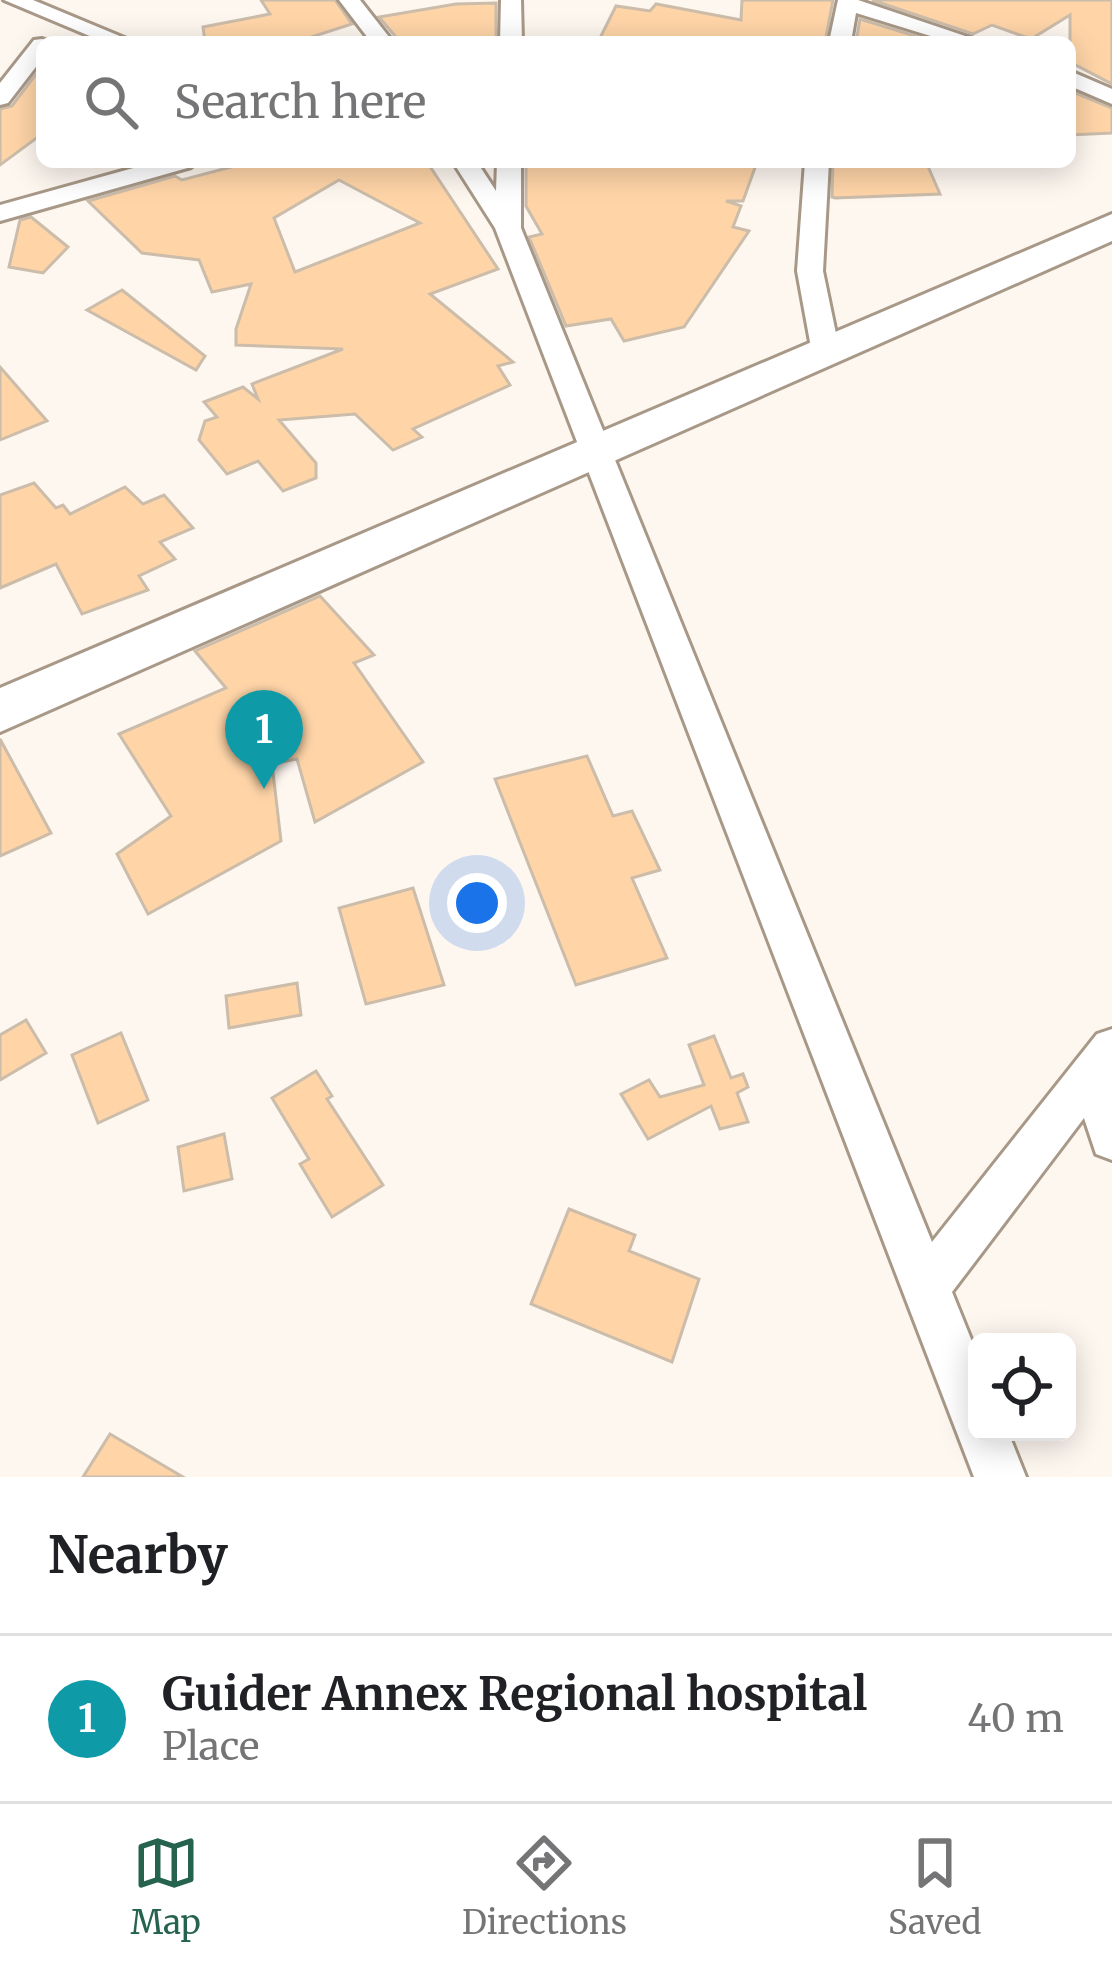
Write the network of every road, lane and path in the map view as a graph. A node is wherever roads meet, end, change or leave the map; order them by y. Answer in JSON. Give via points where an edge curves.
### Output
{"nodes":[{"id":1,"x":14,"y":0,"type":"edge"},
{"id":2,"x":349,"y":0,"type":"edge"},
{"id":3,"x":512,"y":0,"type":"edge"},
{"id":4,"x":848,"y":2,"type":"edge"},
{"id":5,"x":61,"y":18,"type":"junction"},
{"id":6,"x":48,"y":36,"type":"edge"},
{"id":7,"x":108,"y":36,"type":"edge"},
{"id":8,"x":377,"y":36,"type":"edge"},
{"id":9,"x":511,"y":36,"type":"edge"},
{"id":10,"x":842,"y":36,"type":"edge"},
{"id":11,"x":953,"y":36,"type":"edge"},
{"id":12,"x":36,"y":52,"type":"edge"},
{"id":13,"x":1076,"y":81,"type":"edge"},
{"id":14,"x":1112,"y":97,"type":"edge"},
{"id":15,"x":0,"y":98,"type":"edge"},
{"id":16,"x":160,"y":168,"type":"edge"},
{"id":17,"x":469,"y":168,"type":"edge"},
{"id":18,"x":509,"y":168,"type":"edge"},
{"id":19,"x":817,"y":168,"type":"edge"},
{"id":20,"x":0,"y":212,"type":"edge"},
{"id":21,"x":1112,"y":226,"type":"edge"},
{"id":22,"x":508,"y":228,"type":"junction"},
{"id":23,"x":826,"y":353,"type":"junction"},
{"id":24,"x":595,"y":452,"type":"junction"},
{"id":25,"x":0,"y":711,"type":"edge"},
{"id":26,"x":1102,"y":1060,"type":"edge"},
{"id":27,"x":1112,"y":1139,"type":"edge"},
{"id":28,"x":927,"y":1286,"type":"junction"},
{"id":29,"x":968,"y":1393,"type":"edge"},
{"id":30,"x":986,"y":1441,"type":"edge"},
{"id":31,"x":1000,"y":1477,"type":"edge"}],
"edges":[{"from":1,"to":5,"type":"street"},
{"from":2,"to":8,"type":"street"},
{"from":3,"to":9,"type":"street"},
{"from":4,"to":10,"type":"street"},
{"from":4,"to":11,"type":"street"},
{"from":5,"to":6,"type":"street"},
{"from":5,"to":7,"type":"street"},
{"from":12,"to":15,"type":"street"},
{"from":13,"to":14,"type":"street"},
{"from":16,"to":20,"type":"street"},
{"from":17,"to":22,"type":"street"},
{"from":18,"to":22,"type":"street"},
{"from":19,"to":23,"type":"street","via":[[810,271]]},
{"from":21,"to":23,"type":"main road"},
{"from":22,"to":24,"type":"street"},
{"from":23,"to":24,"type":"main road"},
{"from":24,"to":25,"type":"main road"},
{"from":24,"to":28,"type":"street"},
{"from":26,"to":27,"type":"street"},
{"from":26,"to":28,"type":"street"},
{"from":28,"to":29,"type":"street"},
{"from":30,"to":31,"type":"street"}]}
